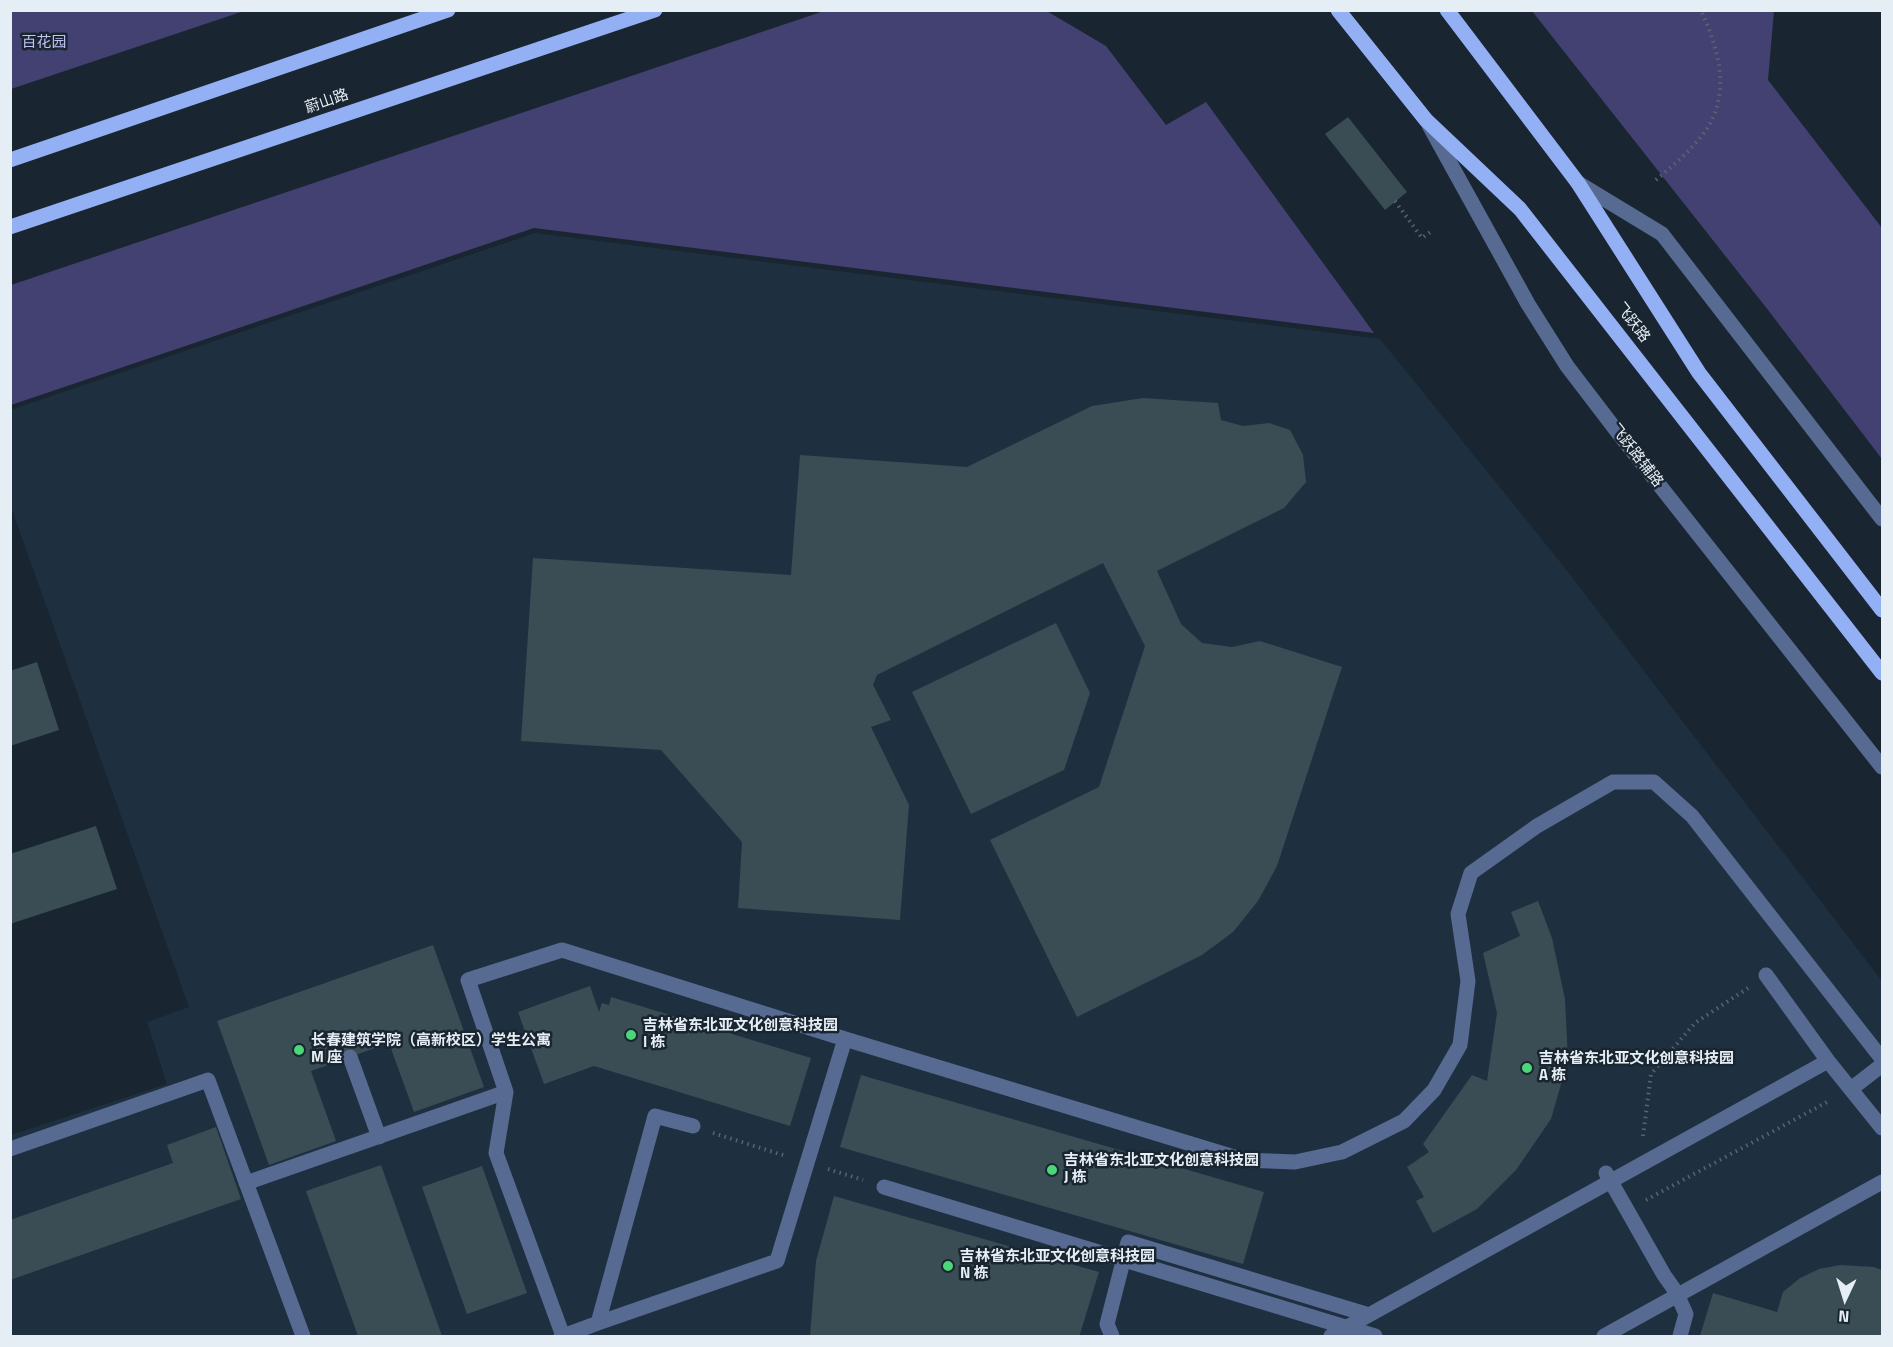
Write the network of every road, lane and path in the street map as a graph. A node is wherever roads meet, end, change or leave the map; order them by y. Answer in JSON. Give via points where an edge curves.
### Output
{"nodes":[{"id":1,"x":448,"y":10,"type":"edge"},
{"id":2,"x":655,"y":10,"type":"edge"},
{"id":3,"x":1338,"y":10,"type":"edge"},
{"id":4,"x":1447,"y":10,"type":"edge"},
{"id":5,"x":1701,"y":10,"type":"edge"},
{"id":6,"x":1426,"y":120,"type":"junction"},
{"id":7,"x":10,"y":160,"type":"edge"},
{"id":8,"x":1656,"y":180,"type":"dead end"},
{"id":9,"x":1578,"y":183,"type":"junction"},
{"id":10,"x":1395,"y":201,"type":"dead end"},
{"id":11,"x":10,"y":227,"type":"edge"},
{"id":12,"x":1433,"y":230,"type":"dead end"},
{"id":13,"x":1882,"y":519,"type":"edge"},
{"id":14,"x":1882,"y":610,"type":"edge"},
{"id":15,"x":1882,"y":673,"type":"edge"},
{"id":16,"x":1882,"y":767,"type":"edge"},
{"id":17,"x":1766,"y":975,"type":"joint"},
{"id":18,"x":845,"y":1039,"type":"junction"},
{"id":19,"x":350,"y":1057,"type":"dead end"},
{"id":20,"x":1882,"y":1059,"type":"edge"},
{"id":21,"x":1828,"y":1061,"type":"junction"},
{"id":22,"x":1882,"y":1065,"type":"edge"},
{"id":23,"x":1851,"y":1089,"type":"junction"},
{"id":24,"x":506,"y":1092,"type":"junction"},
{"id":25,"x":693,"y":1126,"type":"dead end"},
{"id":26,"x":1882,"y":1128,"type":"edge"},
{"id":27,"x":379,"y":1137,"type":"junction"},
{"id":28,"x":1643,"y":1139,"type":"dead end"},
{"id":29,"x":10,"y":1149,"type":"edge"},
{"id":30,"x":1882,"y":1182,"type":"edge"},
{"id":31,"x":246,"y":1183,"type":"junction"},
{"id":32,"x":884,"y":1187,"type":"dead end"},
{"id":33,"x":1628,"y":1210,"type":"junction"},
{"id":34,"x":1676,"y":1292,"type":"junction"},
{"id":35,"x":1369,"y":1315,"type":"junction"},
{"id":36,"x":598,"y":1323,"type":"junction"},
{"id":37,"x":1334,"y":1331,"type":"edge"},
{"id":38,"x":303,"y":1336,"type":"edge"},
{"id":39,"x":562,"y":1336,"type":"edge"},
{"id":40,"x":1112,"y":1336,"type":"edge"},
{"id":41,"x":1317,"y":1336,"type":"edge"},
{"id":42,"x":1375,"y":1336,"type":"edge"},
{"id":43,"x":1596,"y":1336,"type":"edge"},
{"id":44,"x":1604,"y":1336,"type":"edge"},
{"id":45,"x":1680,"y":1336,"type":"edge"}],
"edges":[{"from":1,"to":7,"type":"main road"},
{"from":2,"to":11,"type":"main road","name":"蔚山路"},
{"from":3,"to":6,"type":"main road","name":"飞跃路"},
{"from":4,"to":9,"type":"main road","name":"飞跃路"},
{"from":5,"to":8,"type":"path","via":[[1719,62],[1717,109],[1701,137]]},
{"from":6,"to":15,"type":"main road","name":"飞跃路","via":[[1520,209]]},
{"from":6,"to":16,"type":"street","name":"飞跃路辅路","via":[[1528,304],[1567,366]]},
{"from":9,"to":13,"type":"street","via":[[1662,234]]},
{"from":9,"to":14,"type":"main road","name":"飞跃路","via":[[1699,374]]},
{"from":10,"to":12,"type":"path","via":[[1422,238]]},
{"from":17,"to":21,"type":"street"},
{"from":17,"to":28,"type":"path","via":[[1695,1023],[1651,1074]]},
{"from":18,"to":20,"type":"street","via":[[1244,1160],[1295,1162],[1342,1152],[1404,1121],[1434,1089],[1460,1046],[1468,981],[1458,914],[1470,873],[1537,826],[1613,782],[1654,782],[1692,816]]},
{"from":18,"to":24,"type":"street","via":[[562,950],[468,980]]},
{"from":18,"to":36,"type":"street","via":[[777,1261]]},
{"from":19,"to":27,"type":"street"},
{"from":21,"to":23,"type":"street"},
{"from":21,"to":35,"type":"street"},
{"from":22,"to":23,"type":"street"},
{"from":23,"to":26,"type":"street"},
{"from":23,"to":33,"type":"path"},
{"from":24,"to":27,"type":"street"},
{"from":24,"to":39,"type":"street","via":[[496,1153]]},
{"from":25,"to":36,"type":"street","via":[[655,1116]]},
{"from":27,"to":31,"type":"street"},
{"from":29,"to":31,"type":"street","via":[[208,1080]]},
{"from":30,"to":44,"type":"street"},
{"from":31,"to":38,"type":"street"},
{"from":32,"to":37,"type":"street"},
{"from":33,"to":34,"type":"street"},
{"from":33,"to":37,"type":"street","via":[[1606,1173]]},
{"from":34,"to":43,"type":"street"},
{"from":34,"to":45,"type":"street","via":[[1686,1314]]},
{"from":35,"to":37,"type":"street"},
{"from":35,"to":40,"type":"street","via":[[1128,1242],[1107,1324]]},
{"from":36,"to":39,"type":"street"},
{"from":37,"to":41,"type":"street"},
{"from":37,"to":42,"type":"street"}]}
